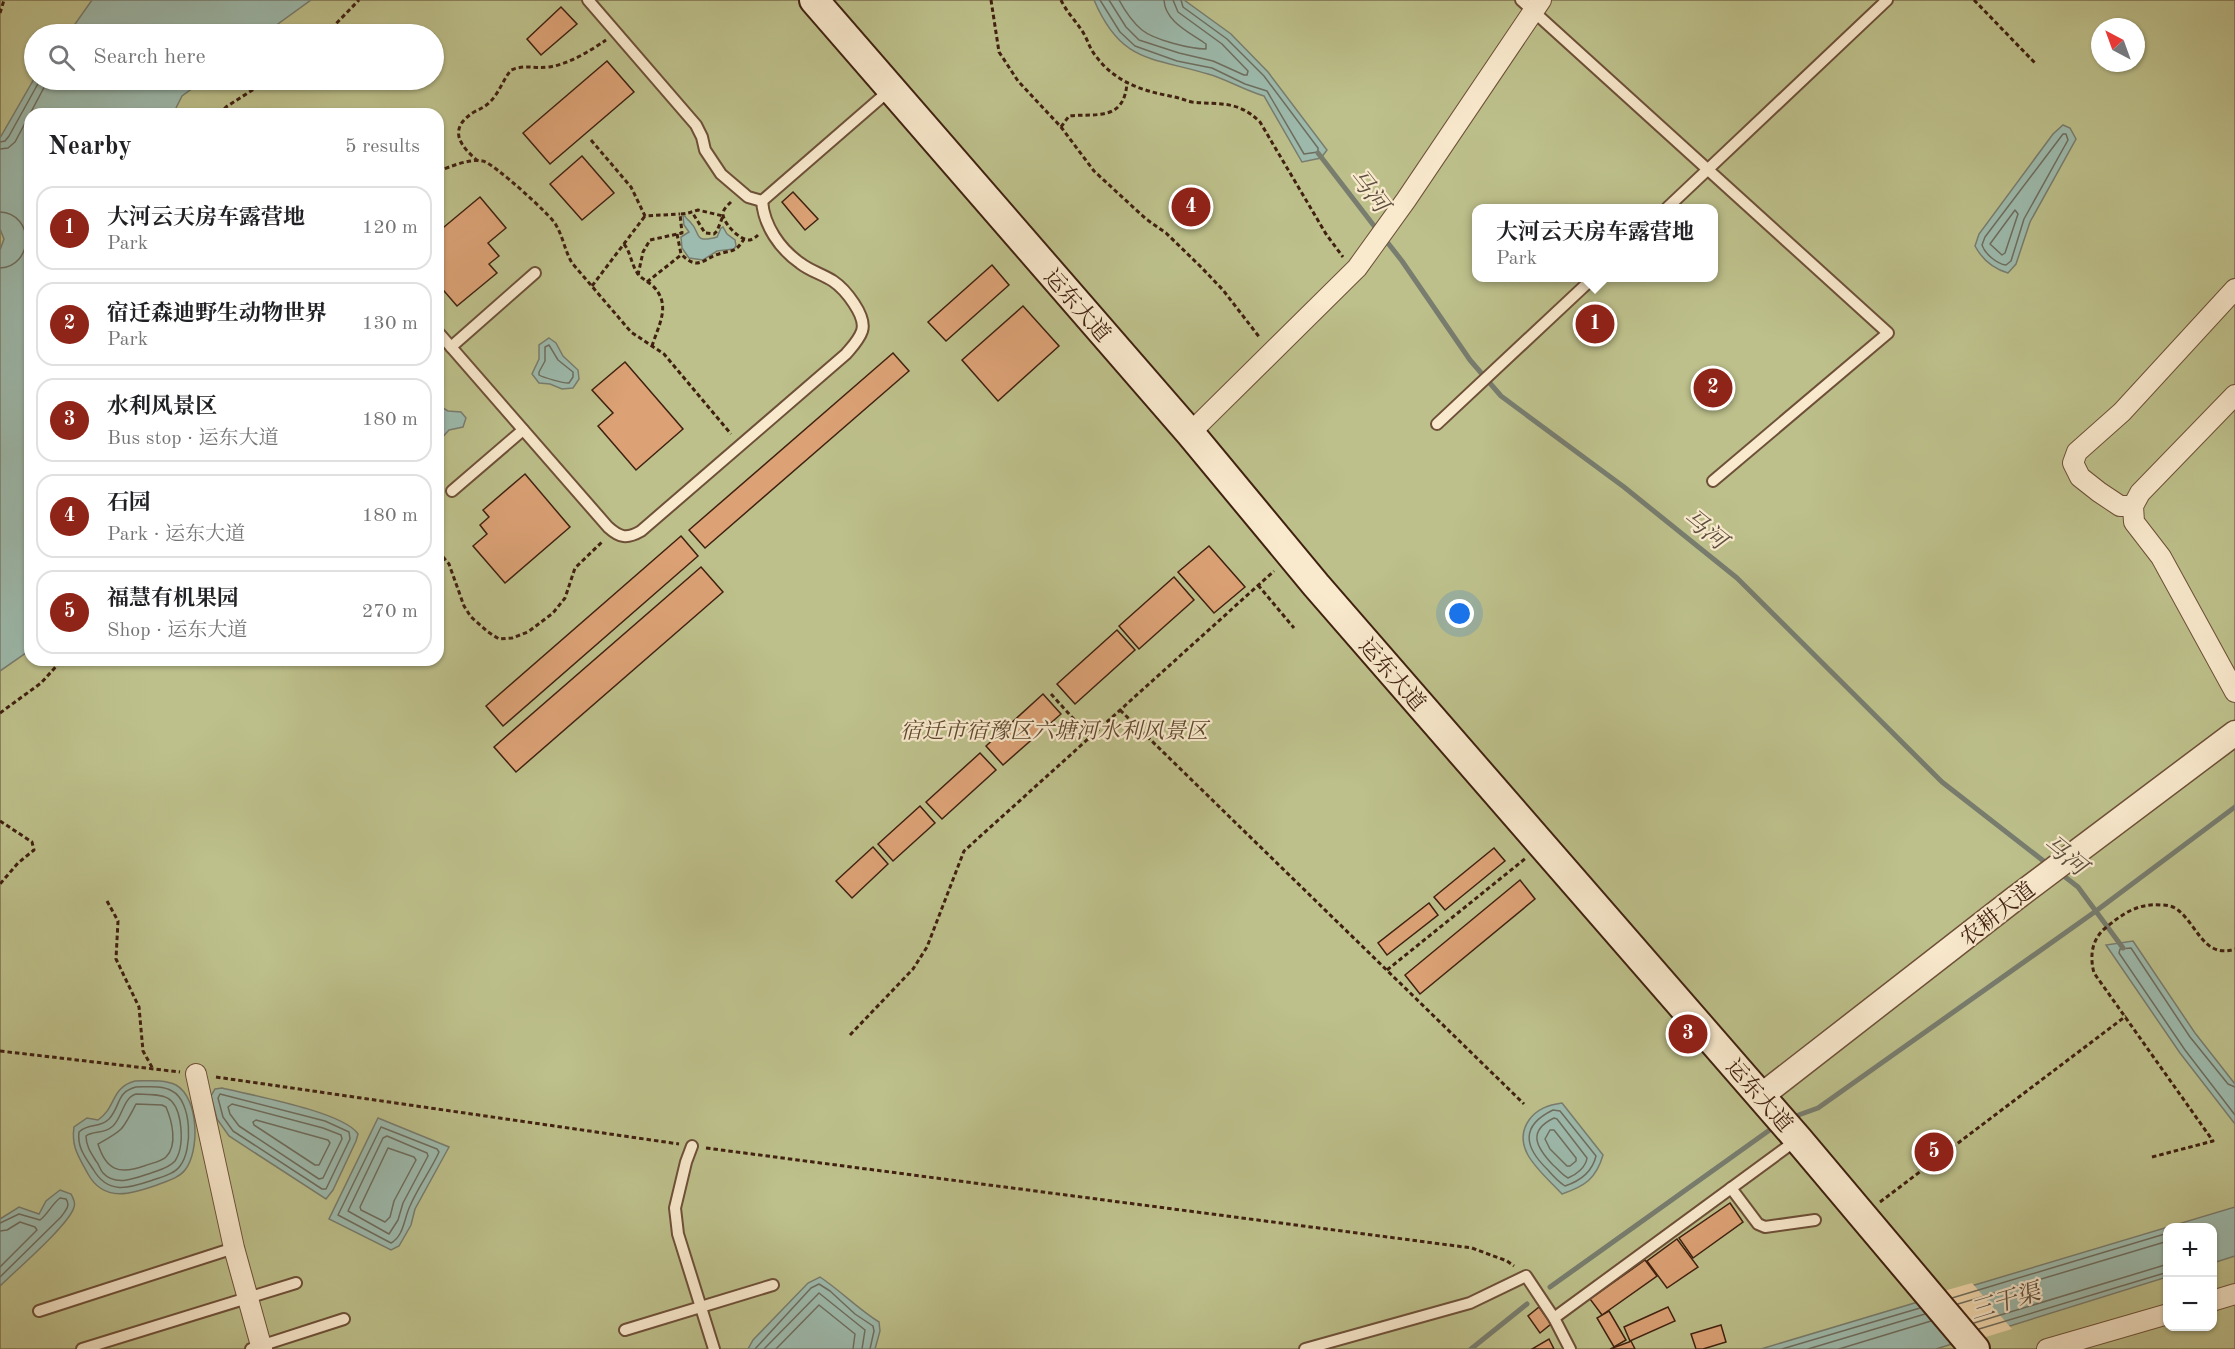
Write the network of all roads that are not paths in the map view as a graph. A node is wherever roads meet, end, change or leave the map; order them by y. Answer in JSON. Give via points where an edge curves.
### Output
{"nodes":[{"id":1,"x":588,"y":0,"type":"edge"},
{"id":2,"x":814,"y":0,"type":"edge"},
{"id":3,"x":1887,"y":0,"type":"edge"},
{"id":4,"x":1532,"y":3,"type":"edge"},
{"id":5,"x":891,"y":89,"type":"junction"},
{"id":6,"x":1708,"y":170,"type":"junction"},
{"id":7,"x":762,"y":201,"type":"junction"},
{"id":8,"x":1671,"y":204,"type":"edge"},
{"id":9,"x":535,"y":273,"type":"dead end"},
{"id":10,"x":1589,"y":282,"type":"edge"},
{"id":11,"x":2235,"y":290,"type":"edge"},
{"id":12,"x":444,"y":339,"type":"edge"},
{"id":13,"x":451,"y":347,"type":"junction"},
{"id":14,"x":2235,"y":395,"type":"edge"},
{"id":15,"x":1437,"y":424,"type":"dead end"},
{"id":16,"x":523,"y":430,"type":"junction"},
{"id":17,"x":1190,"y":433,"type":"junction"},
{"id":18,"x":1713,"y":481,"type":"dead end"},
{"id":19,"x":452,"y":491,"type":"dead end"},
{"id":20,"x":2133,"y":506,"type":"junction"},
{"id":21,"x":2235,"y":692,"type":"edge"},
{"id":22,"x":2235,"y":733,"type":"edge"},
{"id":23,"x":196,"y":1074,"type":"road end"},
{"id":24,"x":1761,"y":1096,"type":"junction"},
{"id":25,"x":1798,"y":1139,"type":"junction"},
{"id":26,"x":692,"y":1146,"type":"road end"},
{"id":27,"x":1731,"y":1188,"type":"junction"},
{"id":28,"x":1815,"y":1220,"type":"dead end"},
{"id":29,"x":234,"y":1248,"type":"junction"},
{"id":30,"x":296,"y":1283,"type":"dead end"},
{"id":31,"x":773,"y":1285,"type":"dead end"},
{"id":32,"x":2235,"y":1294,"type":"edge"},
{"id":33,"x":248,"y":1298,"type":"junction"},
{"id":34,"x":2217,"y":1299,"type":"edge"},
{"id":35,"x":701,"y":1307,"type":"junction"},
{"id":36,"x":39,"y":1311,"type":"dead end"},
{"id":37,"x":2163,"y":1315,"type":"edge"},
{"id":38,"x":1554,"y":1318,"type":"junction"},
{"id":39,"x":344,"y":1319,"type":"dead end"},
{"id":40,"x":625,"y":1330,"type":"dead end"},
{"id":41,"x":258,"y":1348,"type":"edge"},
{"id":42,"x":82,"y":1349,"type":"edge"},
{"id":43,"x":714,"y":1349,"type":"edge"},
{"id":44,"x":1305,"y":1349,"type":"edge"},
{"id":45,"x":1570,"y":1349,"type":"edge"},
{"id":46,"x":1974,"y":1349,"type":"edge"},
{"id":47,"x":2047,"y":1349,"type":"edge"}],
"edges":[{"from":1,"to":7,"type":"lane","via":[[696,125],[711,162],[741,192]]},
{"from":2,"to":5,"type":"main road","name":"运东大道"},
{"from":3,"to":6,"type":"lane"},
{"from":4,"to":6,"type":"lane"},
{"from":4,"to":17,"type":"street","via":[[1406,200],[1272,352]]},
{"from":5,"to":7,"type":"lane"},
{"from":5,"to":17,"type":"main road","name":"运东大道"},
{"from":6,"to":8,"type":"lane"},
{"from":6,"to":18,"type":"lane","via":[[1888,333]]},
{"from":7,"to":16,"type":"lane","via":[[763,215],[775,238],[798,263],[844,291],[859,314],[862,331],[846,354],[630,537],[613,531]]},
{"from":9,"to":13,"type":"lane"},
{"from":10,"to":15,"type":"lane"},
{"from":11,"to":20,"type":"street","via":[[2122,412],[2078,452],[2073,463],[2080,477],[2120,506]]},
{"from":12,"to":13,"type":"lane"},
{"from":13,"to":16,"type":"lane"},
{"from":14,"to":20,"type":"street","via":[[2140,493]]},
{"from":16,"to":19,"type":"lane"},
{"from":17,"to":24,"type":"main road","name":"运东大道","via":[[1291,555]]},
{"from":20,"to":21,"type":"street","via":[[2134,522],[2161,557]]},
{"from":22,"to":24,"type":"street","name":"农耕大道"},
{"from":23,"to":29,"type":"street"},
{"from":24,"to":25,"type":"main road","name":"运东大道"},
{"from":25,"to":27,"type":"lane"},
{"from":25,"to":46,"type":"main road","name":"运东大道"},
{"from":26,"to":35,"type":"lane","via":[[675,1208],[678,1234]]},
{"from":27,"to":28,"type":"lane","via":[[1758,1224],[1765,1227]]},
{"from":27,"to":38,"type":"lane"},
{"from":29,"to":33,"type":"street"},
{"from":29,"to":36,"type":"lane"},
{"from":30,"to":33,"type":"lane"},
{"from":31,"to":35,"type":"lane"},
{"from":32,"to":34,"type":"street"},
{"from":33,"to":41,"type":"street"},
{"from":33,"to":42,"type":"lane"},
{"from":35,"to":40,"type":"lane"},
{"from":35,"to":43,"type":"lane"},
{"from":37,"to":47,"type":"street"},
{"from":38,"to":44,"type":"lane","via":[[1526,1276],[1470,1303]]},
{"from":38,"to":45,"type":"lane"},
{"from":39,"to":41,"type":"lane"}]}
